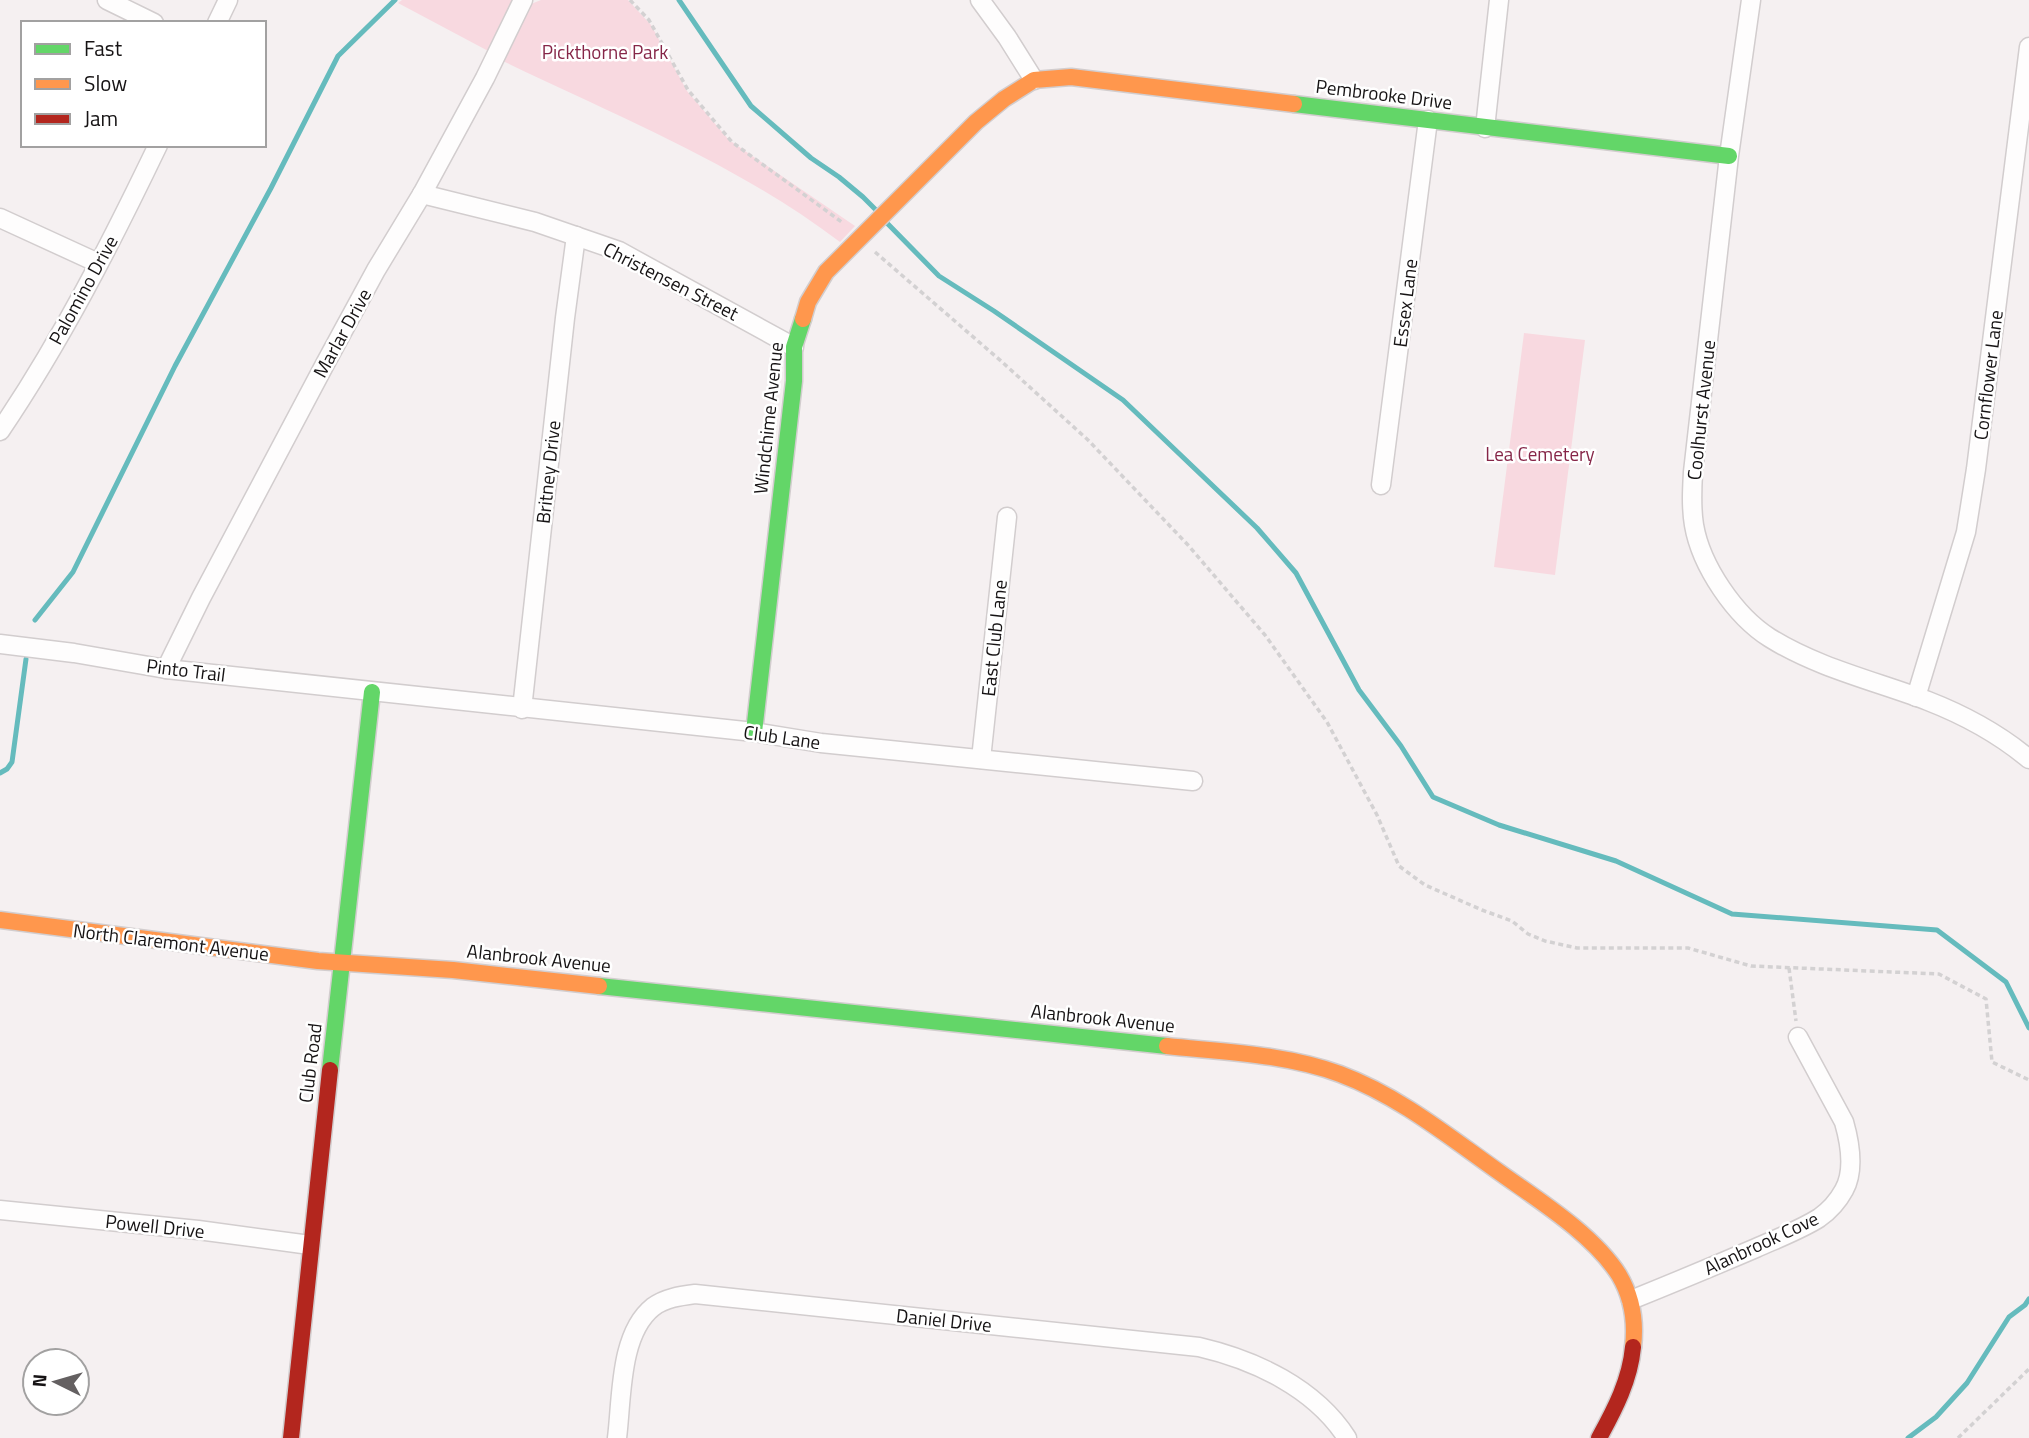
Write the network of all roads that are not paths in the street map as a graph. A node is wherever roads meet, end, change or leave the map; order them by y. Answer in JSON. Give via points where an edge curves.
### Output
{"nodes":[{"id":1,"x":107,"y":0,"type":"edge"},
{"id":2,"x":228,"y":0,"type":"edge"},
{"id":3,"x":523,"y":0,"type":"edge"},
{"id":4,"x":980,"y":0,"type":"edge"},
{"id":5,"x":1499,"y":0,"type":"edge"},
{"id":6,"x":1751,"y":0,"type":"edge"},
{"id":7,"x":150,"y":21,"type":"edge"},
{"id":8,"x":218,"y":21,"type":"edge"},
{"id":9,"x":2029,"y":47,"type":"edge"},
{"id":10,"x":1034,"y":80,"type":"junction"},
{"id":11,"x":1428,"y":120,"type":"junction"},
{"id":12,"x":1485,"y":128,"type":"junction"},
{"id":13,"x":158,"y":147,"type":"edge"},
{"id":14,"x":1729,"y":156,"type":"junction"},
{"id":15,"x":422,"y":194,"type":"junction"},
{"id":16,"x":0,"y":218,"type":"edge"},
{"id":17,"x":576,"y":236,"type":"junction"},
{"id":18,"x":97,"y":264,"type":"junction"},
{"id":19,"x":794,"y":346,"type":"junction"},
{"id":20,"x":0,"y":431,"type":"edge"},
{"id":21,"x":1381,"y":485,"type":"dead end"},
{"id":22,"x":1007,"y":517,"type":"dead end"},
{"id":23,"x":0,"y":644,"type":"edge"},
{"id":24,"x":166,"y":669,"type":"junction"},
{"id":25,"x":372,"y":692,"type":"junction"},
{"id":26,"x":1916,"y":697,"type":"junction"},
{"id":27,"x":522,"y":709,"type":"junction"},
{"id":28,"x":754,"y":732,"type":"junction"},
{"id":29,"x":981,"y":759,"type":"junction"},
{"id":30,"x":2029,"y":759,"type":"edge"},
{"id":31,"x":1192,"y":781,"type":"dead end"},
{"id":32,"x":0,"y":920,"type":"edge"},
{"id":33,"x":343,"y":963,"type":"junction"},
{"id":34,"x":1798,"y":1037,"type":"road end"},
{"id":35,"x":0,"y":1210,"type":"edge"},
{"id":36,"x":310,"y":1245,"type":"junction"},
{"id":37,"x":1631,"y":1300,"type":"junction"},
{"id":38,"x":291,"y":1438,"type":"edge"},
{"id":39,"x":617,"y":1438,"type":"edge"},
{"id":40,"x":1347,"y":1438,"type":"edge"},
{"id":41,"x":1599,"y":1438,"type":"edge"}],
"edges":[{"from":1,"to":7,"type":"street"},
{"from":2,"to":8,"type":"street"},
{"from":3,"to":15,"type":"street","name":"Marlar Drive"},
{"from":4,"to":10,"type":"street"},
{"from":5,"to":12,"type":"street"},
{"from":6,"to":14,"type":"street","name":"Coolhurst Avenue"},
{"from":9,"to":26,"type":"street","name":"Cornflower Lane","via":[[1966,532]]},
{"from":10,"to":11,"type":"street","name":"Pembrooke Drive","via":[[1070,77]]},
{"from":10,"to":19,"type":"street","name":"Windchime Avenue","via":[[976,122],[826,272],[808,302]]},
{"from":11,"to":12,"type":"street","name":"Pembrooke Drive"},
{"from":11,"to":21,"type":"street","name":"Essex Lane"},
{"from":12,"to":14,"type":"street","name":"Pembrooke Drive"},
{"from":13,"to":18,"type":"street","name":"Palomino Drive"},
{"from":14,"to":26,"type":"street","name":"Coolhurst Avenue","via":[[1691,500],[1702,554],[1733,604],[1769,637],[1812,659]]},
{"from":15,"to":17,"type":"street","name":"Christensen Street"},
{"from":15,"to":24,"type":"street","name":"Marlar Drive","via":[[325,363]]},
{"from":16,"to":18,"type":"street"},
{"from":17,"to":19,"type":"street","name":"Christensen Street","via":[[619,251]]},
{"from":17,"to":27,"type":"street","name":"Britney Drive"},
{"from":18,"to":20,"type":"street","name":"Palomino Drive","via":[[61,333]]},
{"from":19,"to":28,"type":"street","name":"Windchime Avenue","via":[[794,381]]},
{"from":22,"to":29,"type":"street","name":"East Club Lane"},
{"from":23,"to":24,"type":"street","name":"Pinto Trail"},
{"from":24,"to":25,"type":"street","name":"Pinto Trail"},
{"from":25,"to":27,"type":"street","name":"Club Lane"},
{"from":25,"to":33,"type":"street","name":"Club Road"},
{"from":26,"to":30,"type":"street","via":[[1972,721]]},
{"from":27,"to":28,"type":"street","name":"Club Lane"},
{"from":28,"to":29,"type":"street","name":"Club Lane"},
{"from":29,"to":31,"type":"street","name":"Club Lane"},
{"from":32,"to":33,"type":"street","name":"North Claremont Avenue"},
{"from":33,"to":36,"type":"street","name":"Club Road"},
{"from":33,"to":37,"type":"street","name":"Alanbrook Avenue","via":[[467,972],[1297,1062],[1340,1074],[1413,1111],[1539,1200],[1601,1252]]},
{"from":34,"to":37,"type":"street","name":"Alanbrook Cove","via":[[1848,1135],[1849,1177],[1844,1190],[1818,1219]]},
{"from":35,"to":36,"type":"street","name":"Powell Drive"},
{"from":36,"to":38,"type":"street","name":"Club Road"},
{"from":37,"to":41,"type":"street","name":"Alanbrook Avenue","via":[[1630,1370]]},
{"from":39,"to":40,"type":"street","name":"Daniel Drive","via":[[626,1355],[639,1324],[663,1301],[695,1294],[1199,1348],[1276,1375],[1324,1410]]}]}
